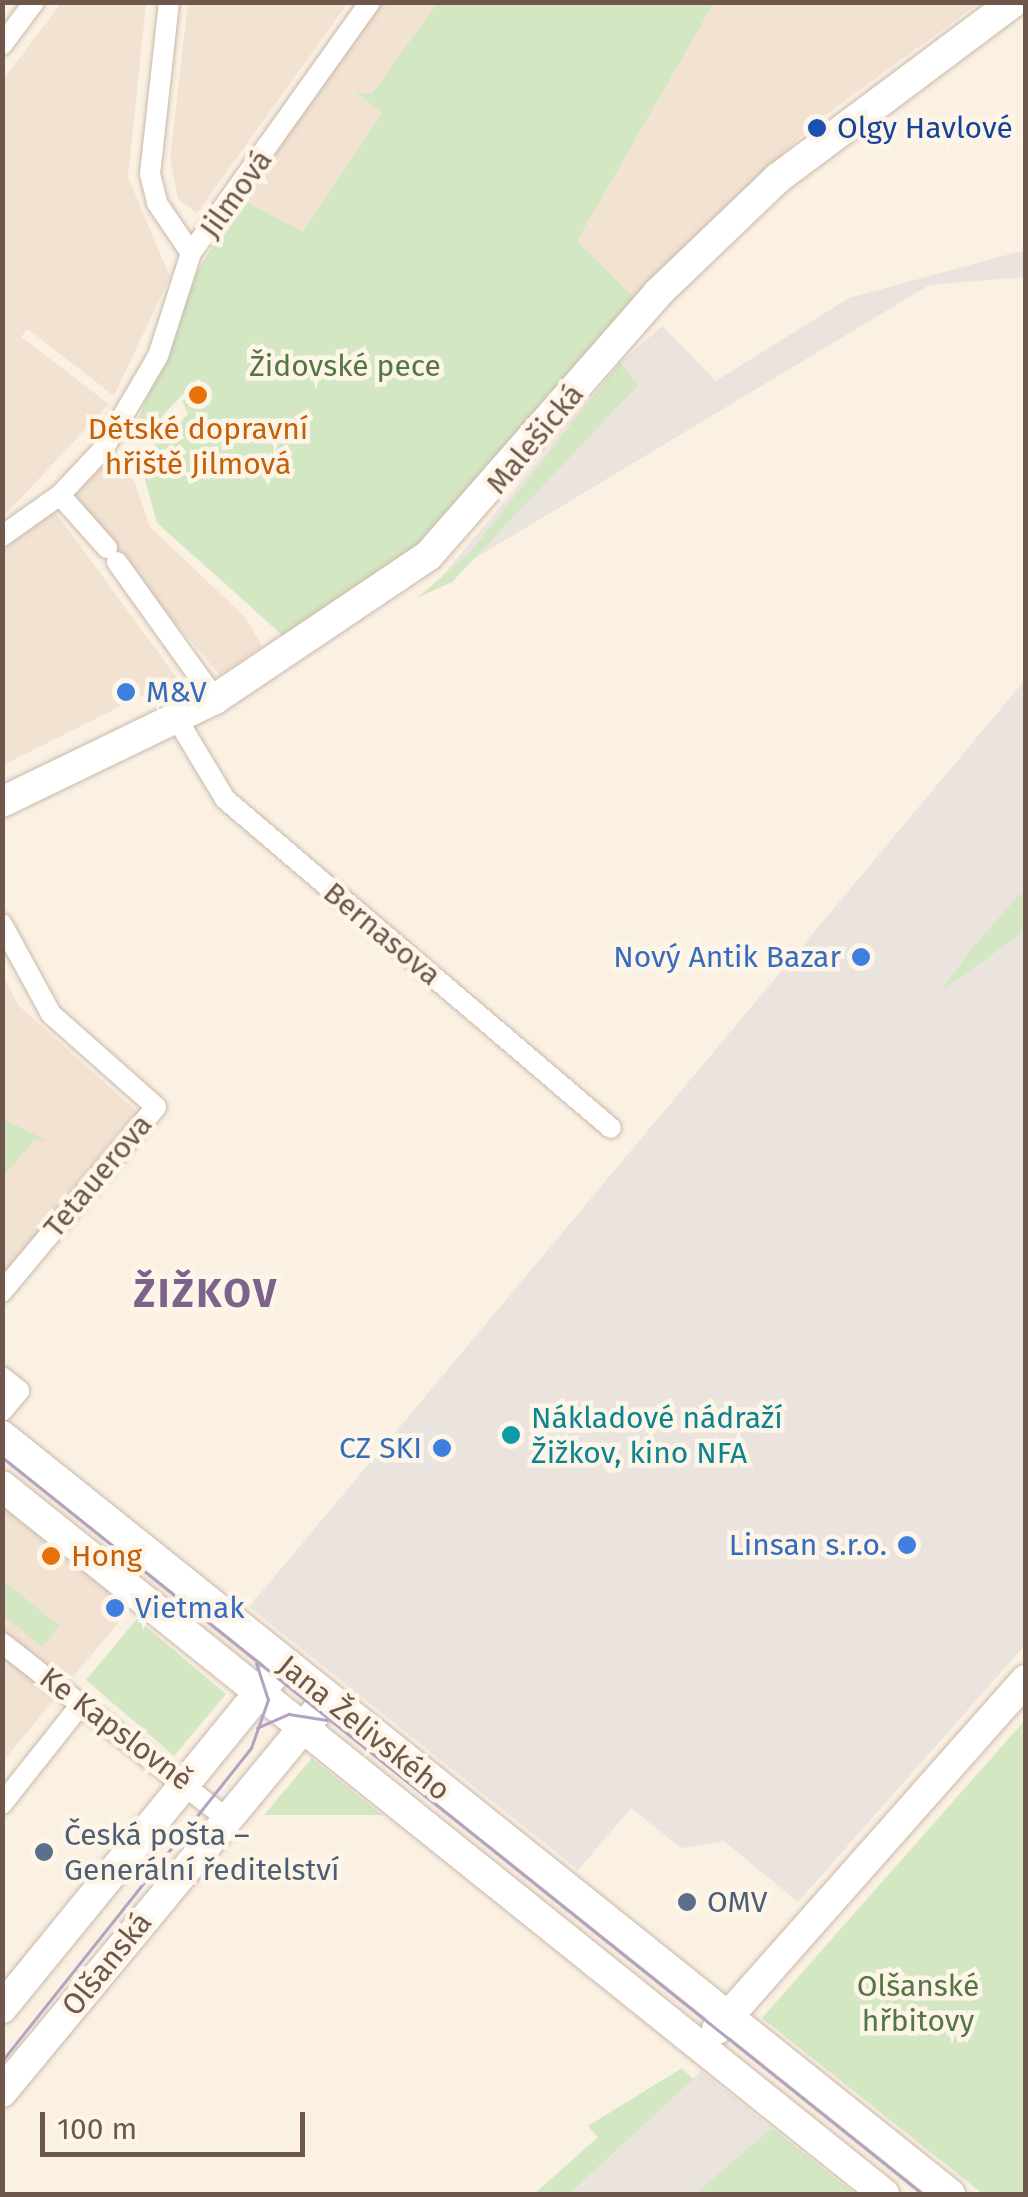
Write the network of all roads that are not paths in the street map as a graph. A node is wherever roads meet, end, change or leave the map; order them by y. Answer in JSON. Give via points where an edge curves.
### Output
{"nodes":[{"id":1,"x":34,"y":2,"type":"edge"},
{"id":2,"x":169,"y":2,"type":"edge"},
{"id":3,"x":370,"y":2,"type":"edge"},
{"id":4,"x":1013,"y":2,"type":"edge"},
{"id":5,"x":2,"y":45,"type":"edge"},
{"id":6,"x":191,"y":253,"type":"junction"},
{"id":7,"x":60,"y":495,"type":"junction"},
{"id":8,"x":2,"y":536,"type":"edge"},
{"id":9,"x":216,"y":699,"type":"junction"},
{"id":10,"x":177,"y":719,"type":"junction"},
{"id":11,"x":2,"y":802,"type":"edge"},
{"id":12,"x":2,"y":924,"type":"edge"},
{"id":13,"x":611,"y":1128,"type":"dead end"},
{"id":14,"x":2,"y":1292,"type":"edge"},
{"id":15,"x":11,"y":1384,"type":"edge"},
{"id":16,"x":2,"y":1411,"type":"edge"},
{"id":17,"x":2,"y":1436,"type":"edge"},
{"id":18,"x":2,"y":1486,"type":"edge"},
{"id":19,"x":2,"y":1642,"type":"edge"},
{"id":20,"x":284,"y":1664,"type":"junction"},
{"id":21,"x":1026,"y":1680,"type":"edge"},
{"id":22,"x":260,"y":1690,"type":"junction"},
{"id":23,"x":327,"y":1698,"type":"junction"},
{"id":24,"x":82,"y":1703,"type":"junction"},
{"id":25,"x":304,"y":1726,"type":"junction"},
{"id":26,"x":185,"y":1784,"type":"junction"},
{"id":27,"x":8,"y":1797,"type":"edge"},
{"id":28,"x":227,"y":1819,"type":"junction"},
{"id":29,"x":2,"y":2008,"type":"edge"},
{"id":30,"x":730,"y":2015,"type":"junction"},
{"id":31,"x":700,"y":2044,"type":"junction"},
{"id":32,"x":2,"y":2092,"type":"edge"},
{"id":33,"x":884,"y":2194,"type":"edge"},
{"id":34,"x":950,"y":2194,"type":"edge"}],
"edges":[{"from":1,"to":5,"type":"street"},
{"from":2,"to":6,"type":"street","via":[[150,174],[157,203]]},
{"from":3,"to":6,"type":"street","name":"Jilmová"},
{"from":4,"to":9,"type":"street","name":"Malešická","via":[[778,178],[658,293],[428,556]]},
{"from":6,"to":7,"type":"street","name":"Jilmová","via":[[176,315],[138,394]]},
{"from":7,"to":8,"type":"street","name":"Jilmová"},
{"from":7,"to":9,"type":"street"},
{"from":9,"to":10,"type":"street","name":"Malešická"},
{"from":10,"to":11,"type":"street","name":"Malešická"},
{"from":10,"to":13,"type":"street","name":"Bernasova","via":[[225,798]]},
{"from":12,"to":14,"type":"street","name":"Tetauerova","via":[[51,1014],[156,1106]]},
{"from":15,"to":16,"type":"street"},
{"from":17,"to":20,"type":"street","name":"Jana Želivského"},
{"from":18,"to":22,"type":"street","name":"Jana Želivského"},
{"from":19,"to":24,"type":"street","name":"Ke Kapslovně"},
{"from":20,"to":22,"type":"street","name":"Olšanská"},
{"from":20,"to":23,"type":"street","name":"Jana Želivského"},
{"from":21,"to":30,"type":"street","via":[[818,1912],[736,1985]]},
{"from":22,"to":25,"type":"street","name":"Jana Želivského"},
{"from":22,"to":26,"type":"street","name":"Olšanská"},
{"from":23,"to":25,"type":"street","name":"Olšanská"},
{"from":23,"to":30,"type":"street","name":"Jana Želivského"},
{"from":24,"to":26,"type":"street","name":"Ke Kapslovně"},
{"from":24,"to":27,"type":"street"},
{"from":25,"to":28,"type":"street","name":"Olšanská"},
{"from":25,"to":31,"type":"street","name":"Jana Želivského"},
{"from":26,"to":28,"type":"street","name":"Ke Kapslovně"},
{"from":26,"to":29,"type":"street","name":"Olšanská"},
{"from":28,"to":32,"type":"street","name":"Olšanská"},
{"from":30,"to":31,"type":"street"},
{"from":30,"to":34,"type":"street","name":"Jana Želivského"},
{"from":31,"to":33,"type":"street","name":"Jana Želivského"}]}
